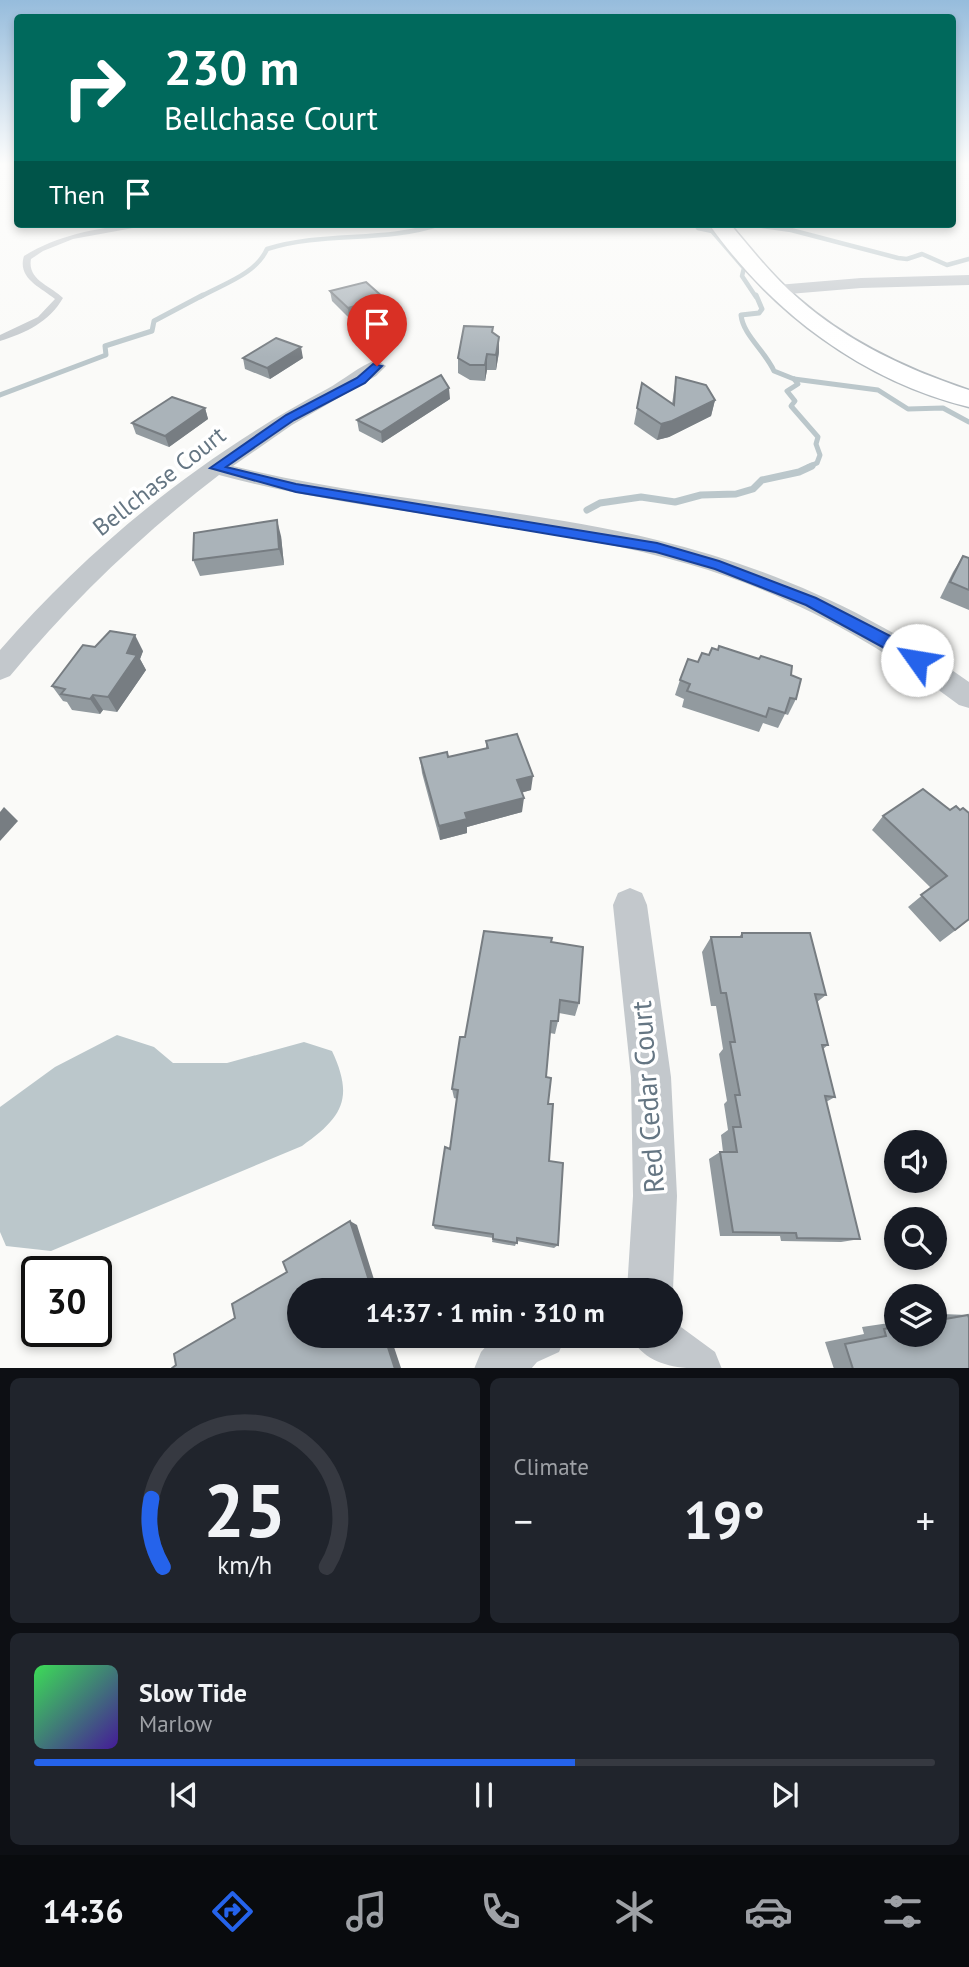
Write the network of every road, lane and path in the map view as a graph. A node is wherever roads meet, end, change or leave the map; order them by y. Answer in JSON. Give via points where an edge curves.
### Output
{"nodes":[{"id":1,"x":113,"y":230,"type":"edge"},
{"id":2,"x":724,"y":230,"type":"edge"},
{"id":3,"x":969,"y":280,"type":"edge"},
{"id":4,"x":777,"y":290,"type":"junction"},
{"id":5,"x":0,"y":338,"type":"edge"},
{"id":6,"x":377,"y":366,"type":"dead end"},
{"id":7,"x":969,"y":399,"type":"edge"},
{"id":8,"x":216,"y":468,"type":"junction"},
{"id":9,"x":0,"y":669,"type":"edge"},
{"id":10,"x":969,"y":697,"type":"edge"},
{"id":11,"x":630,"y":905,"type":"dead end"},
{"id":12,"x":651,"y":1278,"type":"edge"},
{"id":13,"x":517,"y":1348,"type":"edge"},
{"id":14,"x":671,"y":1348,"type":"edge"},
{"id":15,"x":498,"y":1368,"type":"edge"},
{"id":16,"x":698,"y":1368,"type":"edge"}],
"edges":[{"from":1,"to":5,"type":"lane","via":[[57,242],[27,258],[27,275],[59,298],[40,320]]},
{"from":2,"to":4,"type":"main road"},
{"from":3,"to":4,"type":"street"},
{"from":4,"to":7,"type":"main road","via":[[812,322],[869,359]]},
{"from":6,"to":8,"type":"street","name":"Bellchase Court"},
{"from":8,"to":9,"type":"street","name":"Bellchase Court","via":[[79,580]]},
{"from":8,"to":10,"type":"street","via":[[296,488],[604,537],[719,565],[853,623]]},
{"from":11,"to":12,"type":"street","name":"Red Cedar Court","via":[[651,1077],[655,1196]]},
{"from":13,"to":15,"type":"street"},
{"from":14,"to":16,"type":"street"}]}
